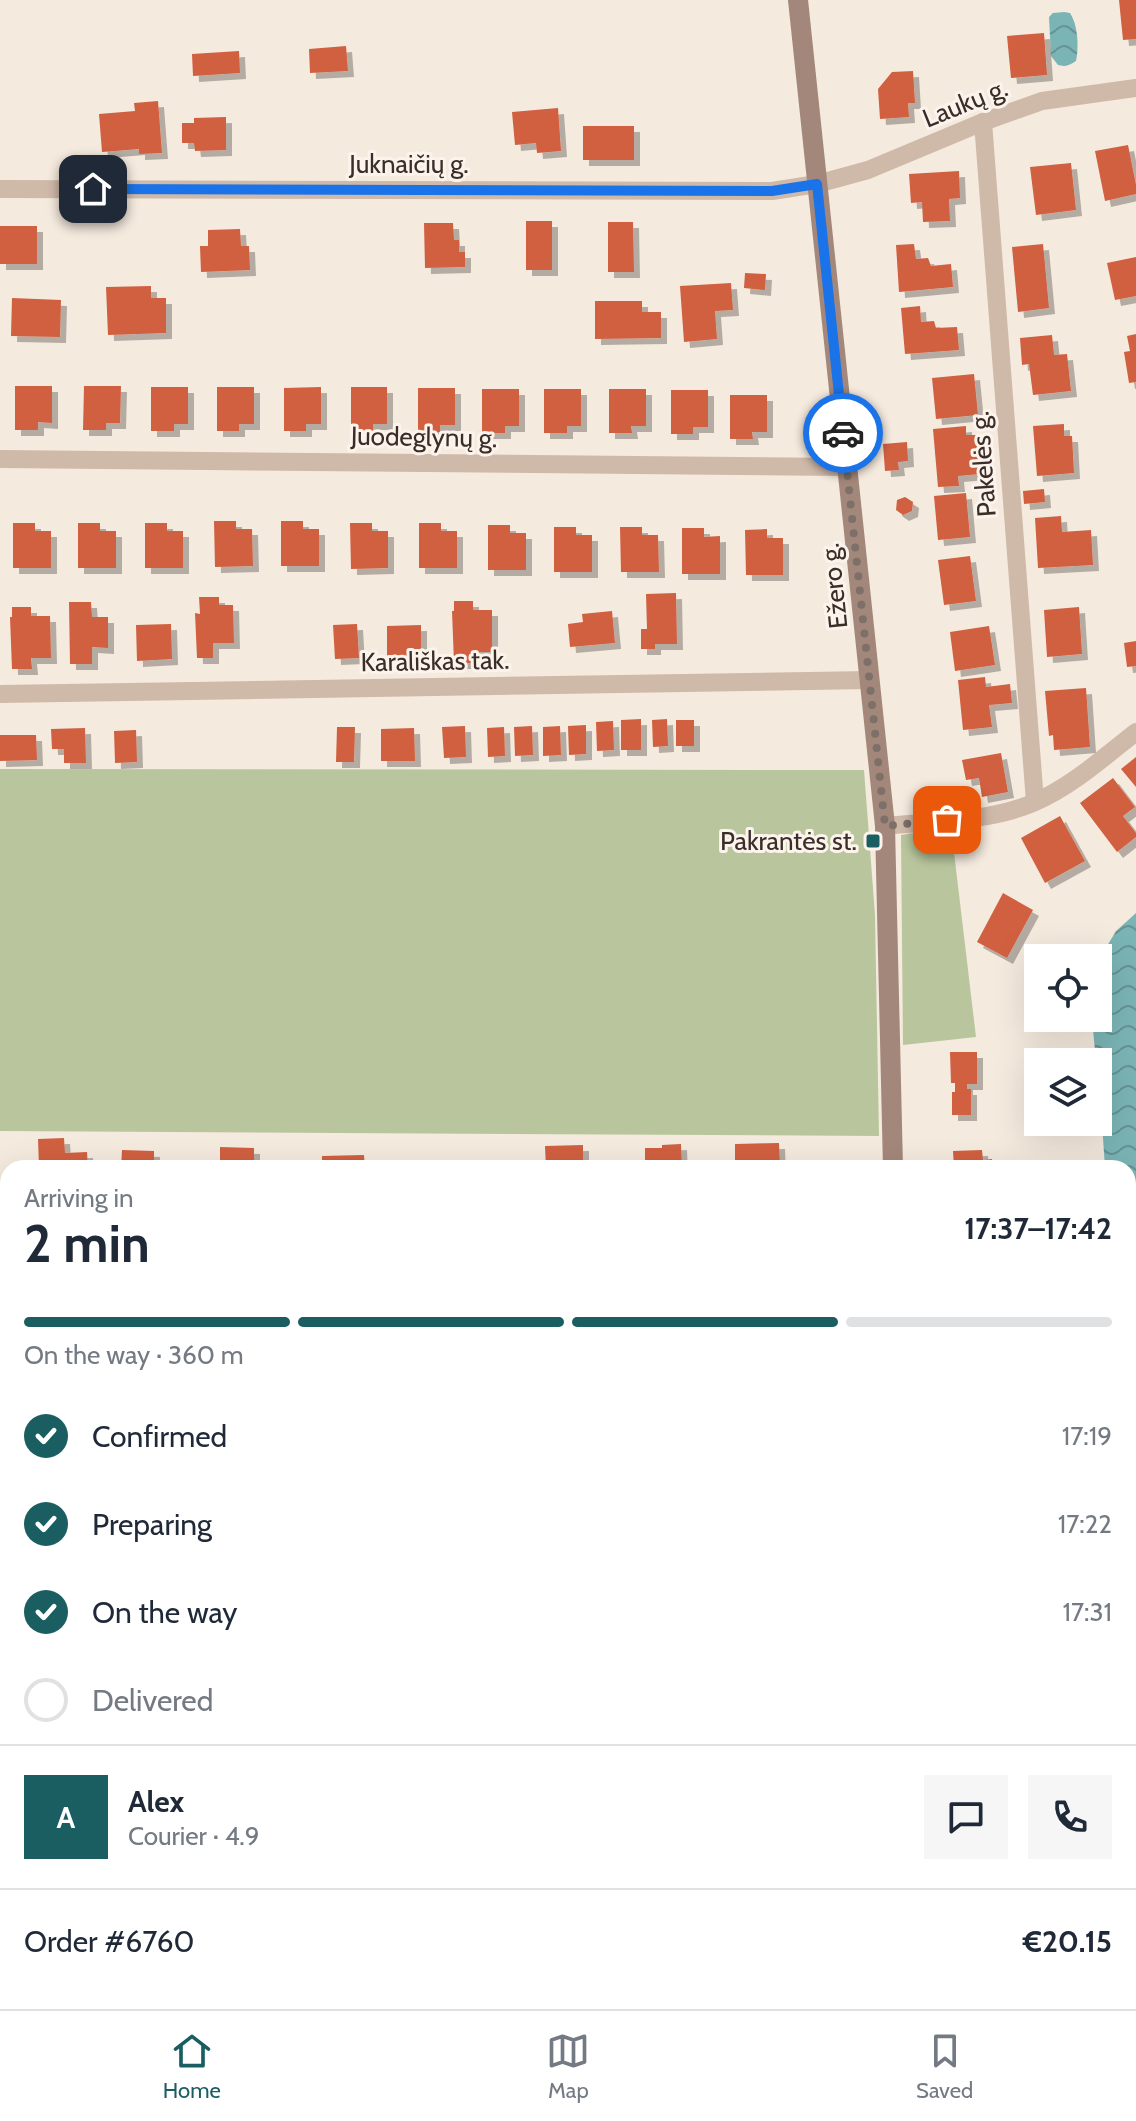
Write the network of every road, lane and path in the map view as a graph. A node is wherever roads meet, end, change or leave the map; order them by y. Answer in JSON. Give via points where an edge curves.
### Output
{"nodes":[{"id":1,"x":798,"y":0,"type":"edge"},
{"id":2,"x":1136,"y":88,"type":"edge"},
{"id":3,"x":983,"y":122,"type":"junction"},
{"id":4,"x":817,"y":184,"type":"junction"},
{"id":5,"x":0,"y":189,"type":"edge"},
{"id":6,"x":0,"y":459,"type":"edge"},
{"id":7,"x":847,"y":467,"type":"junction"},
{"id":8,"x":870,"y":680,"type":"junction"},
{"id":9,"x":0,"y":694,"type":"edge"},
{"id":10,"x":1136,"y":732,"type":"edge"},
{"id":11,"x":1035,"y":802,"type":"junction"},
{"id":12,"x":885,"y":826,"type":"junction"},
{"id":13,"x":893,"y":1160,"type":"edge"}],
"edges":[{"from":1,"to":4,"type":"main road","name":"Ežero g."},
{"from":2,"to":3,"type":"street","name":"Laukų g.","via":[[1042,101]]},
{"from":3,"to":4,"type":"street","name":"Laukų g.","via":[[893,161]]},
{"from":3,"to":11,"type":"street","name":"Pakelės g."},
{"from":4,"to":5,"type":"street","name":"Juknaičių g.","via":[[772,191]]},
{"from":4,"to":7,"type":"main road","name":"Ežero g."},
{"from":6,"to":7,"type":"street","name":"Juodeglynų g."},
{"from":7,"to":8,"type":"main road","name":"Ežero g."},
{"from":8,"to":9,"type":"street","name":"Karališkas tak."},
{"from":8,"to":12,"type":"main road","name":"Ežero g."},
{"from":10,"to":11,"type":"street"},
{"from":11,"to":12,"type":"street","via":[[977,817]]},
{"from":12,"to":13,"type":"main road","name":"Ežero g."}]}
